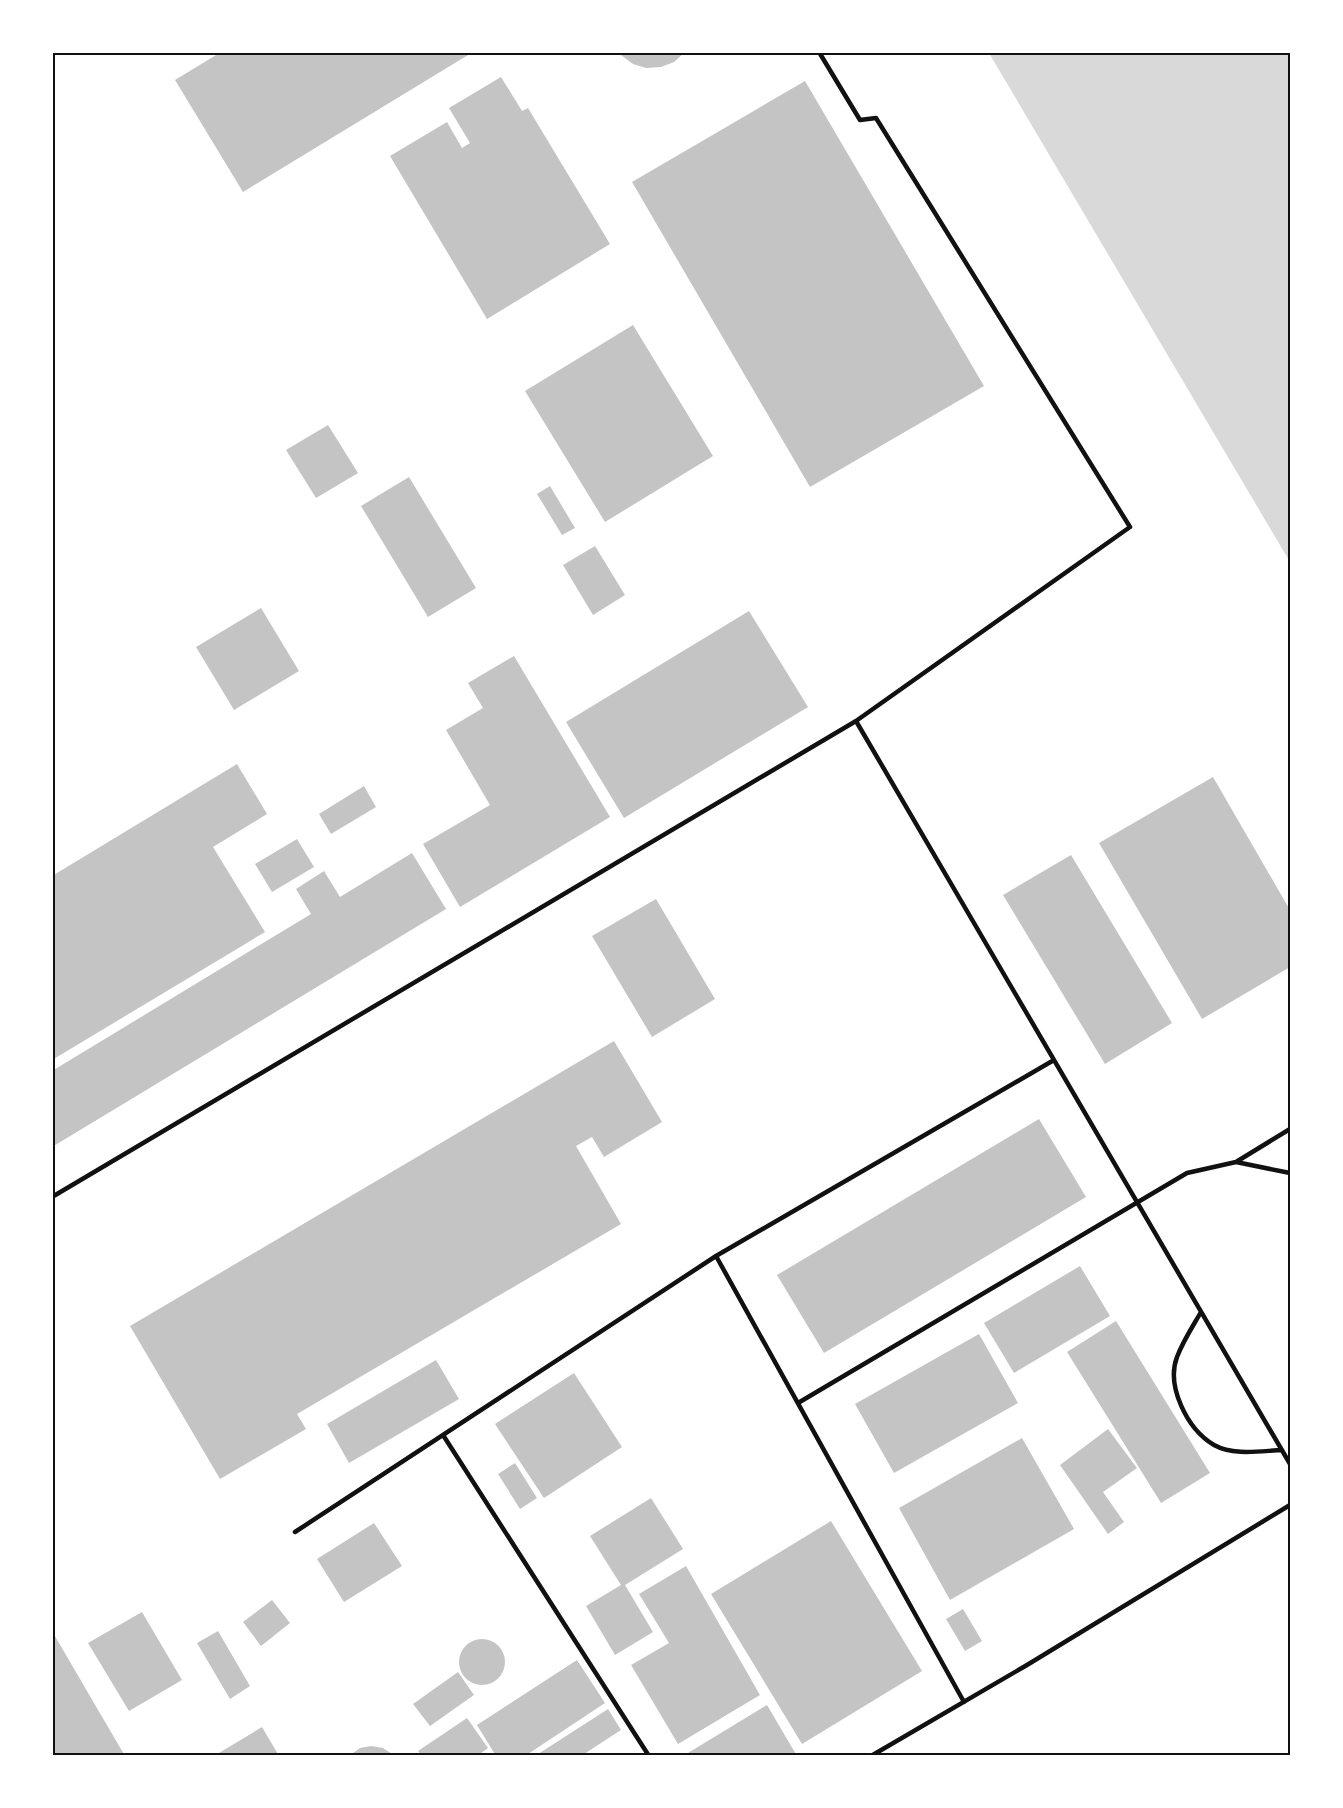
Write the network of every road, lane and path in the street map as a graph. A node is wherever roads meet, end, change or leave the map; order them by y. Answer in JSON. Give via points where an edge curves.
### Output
{"nodes":[{"id":1,"x":819,"y":52,"type":"edge"},
{"id":2,"x":856,"y":721,"type":"junction"},
{"id":3,"x":1054,"y":1060,"type":"junction"},
{"id":4,"x":1290,"y":1129,"type":"edge"},
{"id":5,"x":1236,"y":1162,"type":"junction"},
{"id":6,"x":1290,"y":1173,"type":"edge"},
{"id":7,"x":52,"y":1197,"type":"edge"},
{"id":8,"x":1138,"y":1204,"type":"junction"},
{"id":9,"x":716,"y":1256,"type":"junction"},
{"id":10,"x":1201,"y":1311,"type":"junction"},
{"id":11,"x":798,"y":1403,"type":"junction"},
{"id":12,"x":443,"y":1435,"type":"junction"},
{"id":13,"x":1282,"y":1449,"type":"junction"},
{"id":14,"x":1290,"y":1464,"type":"edge"},
{"id":15,"x":1290,"y":1505,"type":"edge"},
{"id":16,"x":295,"y":1532,"type":"dead end"},
{"id":17,"x":964,"y":1702,"type":"junction"},
{"id":18,"x":649,"y":1755,"type":"edge"},
{"id":19,"x":871,"y":1755,"type":"edge"}],
"edges":[{"from":1,"to":2,"type":"lane","via":[[860,120],[876,118],[1130,527]]},
{"from":2,"to":3,"type":"lane"},
{"from":2,"to":7,"type":"lane"},
{"from":3,"to":8,"type":"lane"},
{"from":3,"to":9,"type":"lane"},
{"from":4,"to":5,"type":"lane"},
{"from":5,"to":6,"type":"lane"},
{"from":5,"to":8,"type":"lane","via":[[1187,1173]]},
{"from":8,"to":10,"type":"lane"},
{"from":8,"to":11,"type":"lane"},
{"from":9,"to":11,"type":"lane"},
{"from":9,"to":12,"type":"lane"},
{"from":10,"to":13,"type":"lane"},
{"from":10,"to":13,"type":"lane","via":[[1176,1358],[1174,1390],[1188,1418],[1214,1444],[1242,1453]]},
{"from":11,"to":17,"type":"lane"},
{"from":12,"to":16,"type":"lane"},
{"from":12,"to":18,"type":"lane"},
{"from":13,"to":14,"type":"lane"},
{"from":15,"to":17,"type":"lane"},
{"from":17,"to":19,"type":"lane"}]}
